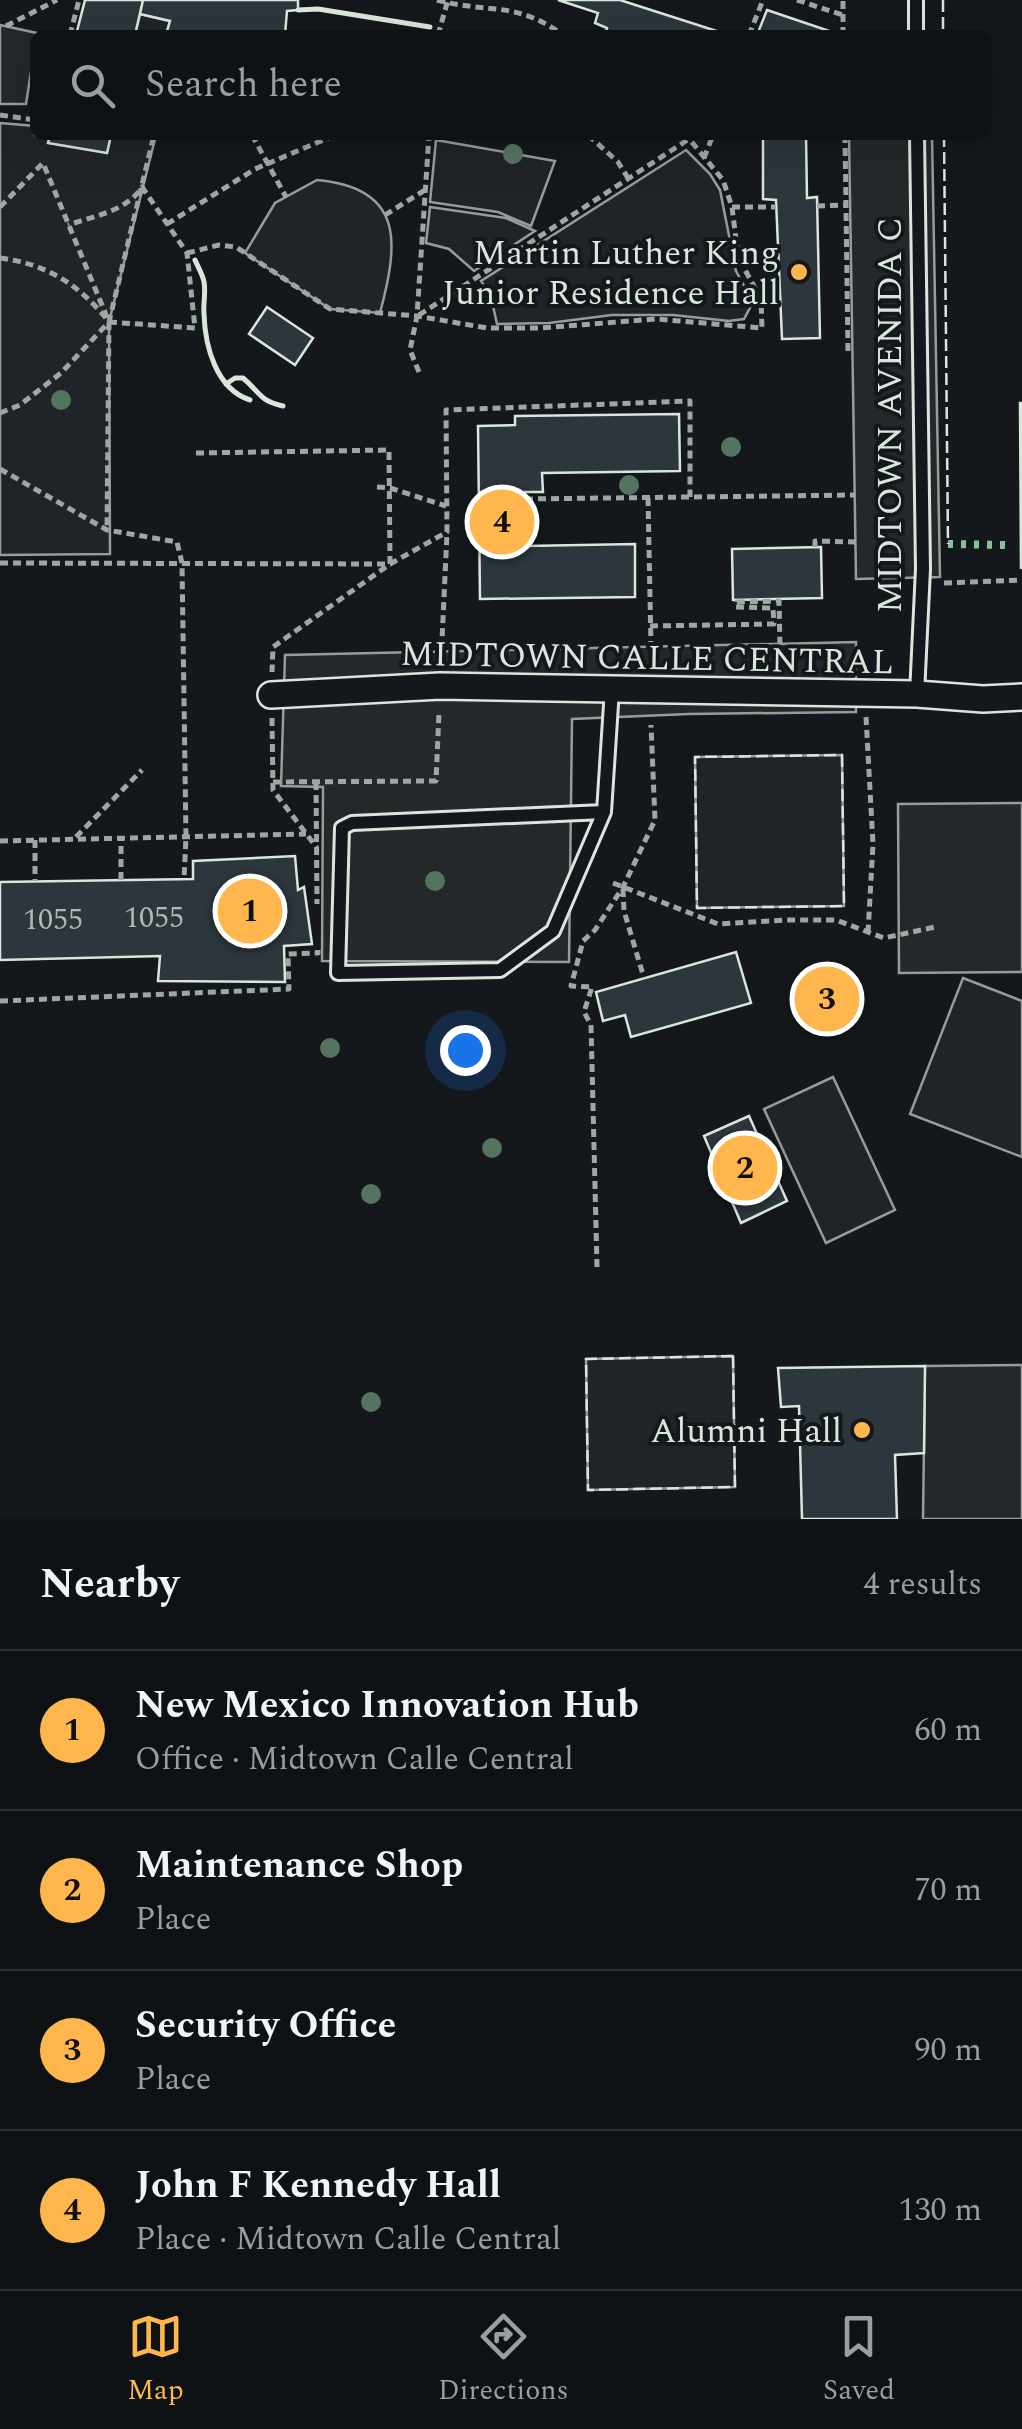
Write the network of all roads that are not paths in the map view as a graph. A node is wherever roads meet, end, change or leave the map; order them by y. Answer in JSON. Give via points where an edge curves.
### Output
{"nodes":[{"id":1,"x":916,"y":0,"type":"edge"},
{"id":2,"x":916,"y":30,"type":"edge"},
{"id":3,"x":918,"y":140,"type":"edge"},
{"id":4,"x":612,"y":689,"type":"junction"},
{"id":5,"x":917,"y":694,"type":"junction"},
{"id":6,"x":272,"y":695,"type":"road end"},
{"id":7,"x":1022,"y":697,"type":"edge"},
{"id":8,"x":604,"y":812,"type":"junction"}],
"edges":[{"from":1,"to":2,"type":"lane"},
{"from":3,"to":5,"type":"lane","name":"MIDTOWN AVENIDA C","via":[[923,569]]},
{"from":4,"to":5,"type":"street","name":"MIDTOWN CALLE CENTRAL"},
{"from":4,"to":6,"type":"street","name":"MIDTOWN CALLE CENTRAL","via":[[440,686]]},
{"from":4,"to":8,"type":"lane"},
{"from":5,"to":7,"type":"street","name":"MIDTOWN CALLE CENTRAL"},
{"from":8,"to":8,"type":"lane","via":[[553,931],[500,970],[338,973],[342,828]]}]}
